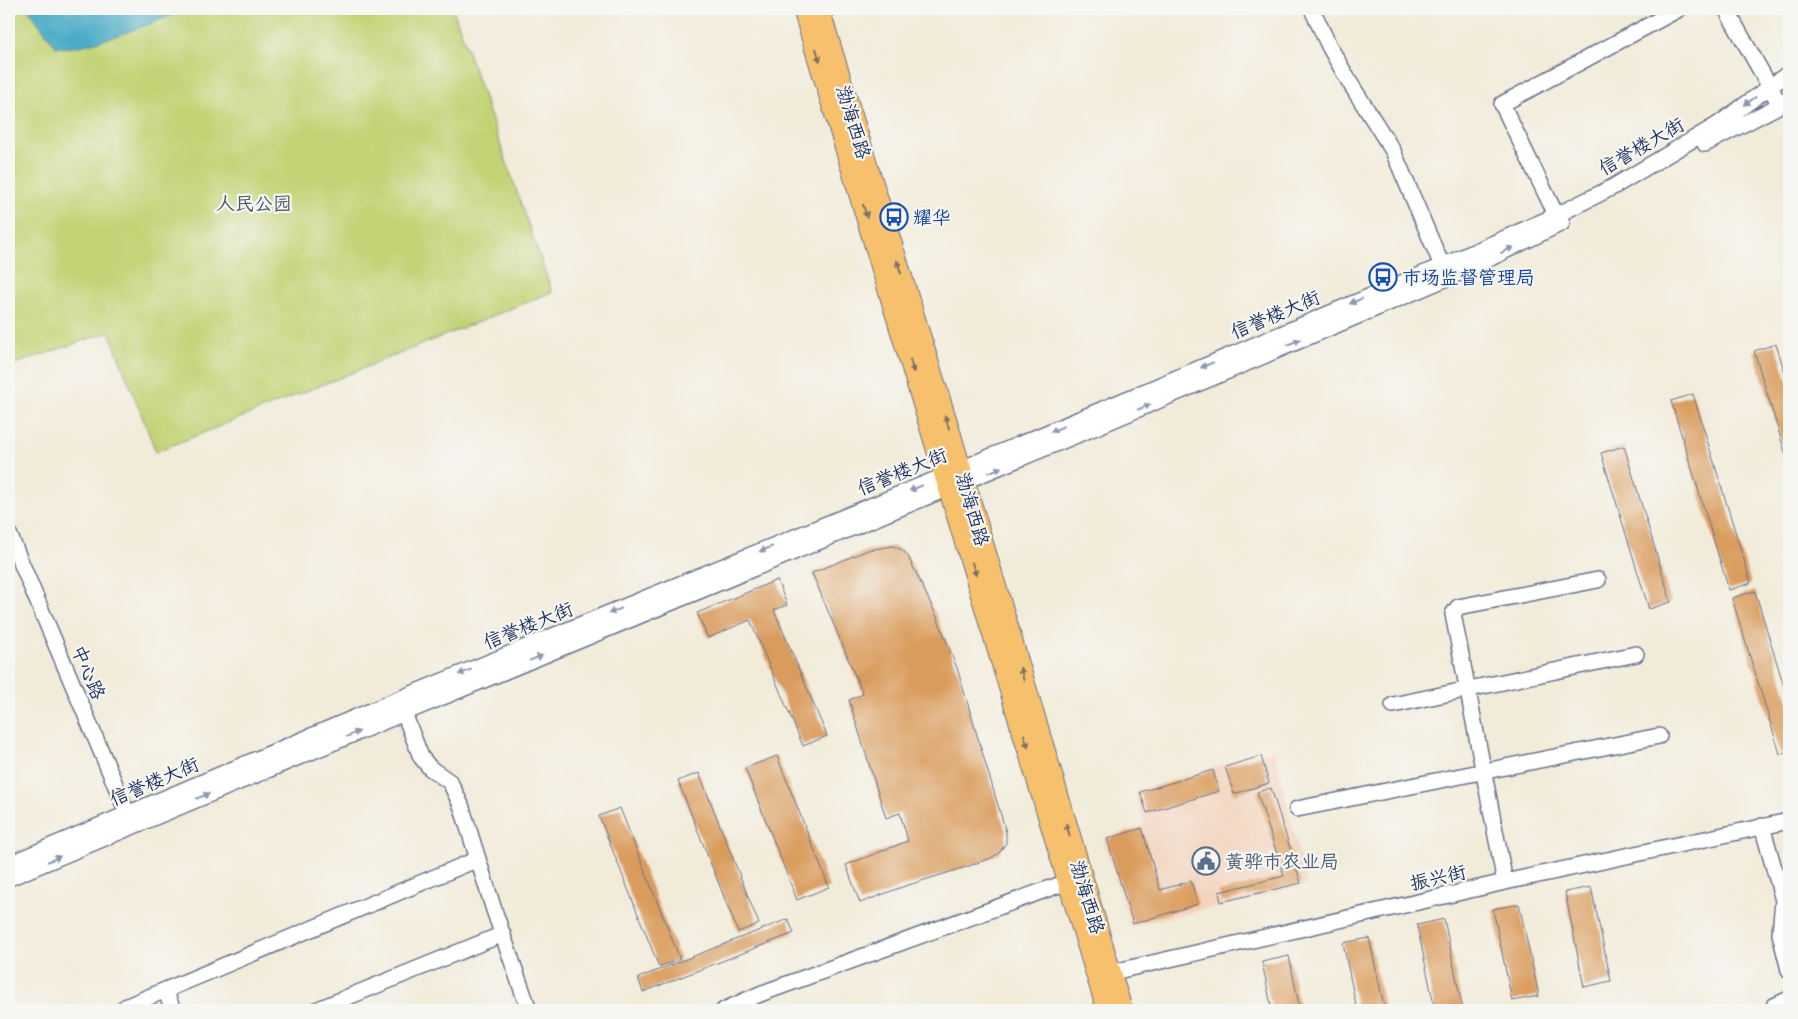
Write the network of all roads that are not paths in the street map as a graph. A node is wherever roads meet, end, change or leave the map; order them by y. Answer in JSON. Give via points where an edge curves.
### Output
{"nodes":[{"id":1,"x":804,"y":9,"type":"edge"},
{"id":2,"x":819,"y":9,"type":"edge"},
{"id":3,"x":1312,"y":9,"type":"edge"},
{"id":4,"x":1679,"y":9,"type":"edge"},
{"id":5,"x":1726,"y":9,"type":"edge"},
{"id":6,"x":1789,"y":73,"type":"edge"},
{"id":7,"x":1769,"y":87,"type":"junction"},
{"id":8,"x":1784,"y":102,"type":"edge"},
{"id":9,"x":1558,"y":219,"type":"junction"},
{"id":10,"x":1445,"y":272,"type":"junction"},
{"id":11,"x":955,"y":479,"type":"junction"},
{"id":12,"x":9,"y":534,"type":"edge"},
{"id":13,"x":1598,"y":580,"type":"dead end"},
{"id":14,"x":1636,"y":654,"type":"dead end"},
{"id":15,"x":1467,"y":689,"type":"junction"},
{"id":16,"x":1393,"y":705,"type":"dead end"},
{"id":17,"x":401,"y":706,"type":"junction"},
{"id":18,"x":1659,"y":736,"type":"dead end"},
{"id":19,"x":1482,"y":770,"type":"junction"},
{"id":20,"x":1297,"y":809,"type":"dead end"},
{"id":21,"x":130,"y":819,"type":"junction"},
{"id":22,"x":1789,"y":821,"type":"edge"},
{"id":23,"x":1762,"y":826,"type":"junction"},
{"id":24,"x":478,"y":859,"type":"junction"},
{"id":25,"x":9,"y":864,"type":"edge"},
{"id":26,"x":9,"y":878,"type":"edge"},
{"id":27,"x":1075,"y":879,"type":"junction"},
{"id":28,"x":1505,"y":882,"type":"junction"},
{"id":29,"x":503,"y":934,"type":"junction"},
{"id":30,"x":1789,"y":970,"type":"edge"},
{"id":31,"x":1104,"y":975,"type":"junction"},
{"id":32,"x":165,"y":990,"type":"junction"},
{"id":33,"x":1789,"y":999,"type":"edge"},
{"id":34,"x":125,"y":1007,"type":"dead end"},
{"id":35,"x":173,"y":1010,"type":"edge"},
{"id":36,"x":316,"y":1010,"type":"edge"},
{"id":37,"x":529,"y":1010,"type":"edge"},
{"id":38,"x":724,"y":1010,"type":"edge"},
{"id":39,"x":1107,"y":1010,"type":"edge"},
{"id":40,"x":1122,"y":1010,"type":"edge"},
{"id":41,"x":1772,"y":1010,"type":"edge"}],
"edges":[{"from":1,"to":11,"type":"main road","name":"渤海西路","one_way":true},
{"from":11,"to":2,"type":"main road","name":"渤海西路","one_way":true},
{"from":3,"to":10,"type":"street","via":[[1329,46],[1393,151]]},
{"from":4,"to":9,"type":"street","via":[[1502,104]]},
{"from":5,"to":7,"type":"street"},
{"from":6,"to":7,"type":"street","name":"信誉楼大街"},
{"from":7,"to":8,"type":"street"},
{"from":7,"to":9,"type":"street","name":"信誉楼大街","one_way":true,"via":[[1717,125]]},
{"from":8,"to":9,"type":"street","name":"信誉楼大街","via":[[1606,201]]},
{"from":9,"to":10,"type":"street","name":"信誉楼大街"},
{"from":10,"to":11,"type":"street","name":"信誉楼大街"},
{"from":11,"to":17,"type":"street","name":"信誉楼大街"},
{"from":11,"to":27,"type":"main road","name":"渤海西路"},
{"from":12,"to":21,"type":"street","name":"中心路"},
{"from":13,"to":15,"type":"street","via":[[1458,607],[1453,614]]},
{"from":14,"to":15,"type":"street"},
{"from":15,"to":16,"type":"street"},
{"from":15,"to":19,"type":"street"},
{"from":17,"to":21,"type":"street","name":"信誉楼大街"},
{"from":17,"to":24,"type":"street","via":[[421,757],[450,782]]},
{"from":18,"to":19,"type":"street"},
{"from":19,"to":20,"type":"street"},
{"from":19,"to":28,"type":"street"},
{"from":21,"to":25,"type":"street","name":"信誉楼大街"},
{"from":26,"to":21,"type":"street","name":"信誉楼大街","one_way":true},
{"from":22,"to":23,"type":"street","name":"振兴街"},
{"from":23,"to":28,"type":"street","name":"振兴街"},
{"from":23,"to":30,"type":"street","via":[[1783,900],[1780,934]]},
{"from":24,"to":29,"type":"street"},
{"from":24,"to":32,"type":"street"},
{"from":27,"to":31,"type":"main road","name":"渤海西路"},
{"from":27,"to":38,"type":"street","via":[[769,990]]},
{"from":28,"to":31,"type":"street","name":"振兴街"},
{"from":29,"to":36,"type":"street"},
{"from":29,"to":37,"type":"street"},
{"from":31,"to":39,"type":"main road","name":"渤海西路"},
{"from":31,"to":40,"type":"main road","name":"渤海西路"},
{"from":32,"to":34,"type":"street"},
{"from":32,"to":35,"type":"street"},
{"from":33,"to":41,"type":"street"}]}
